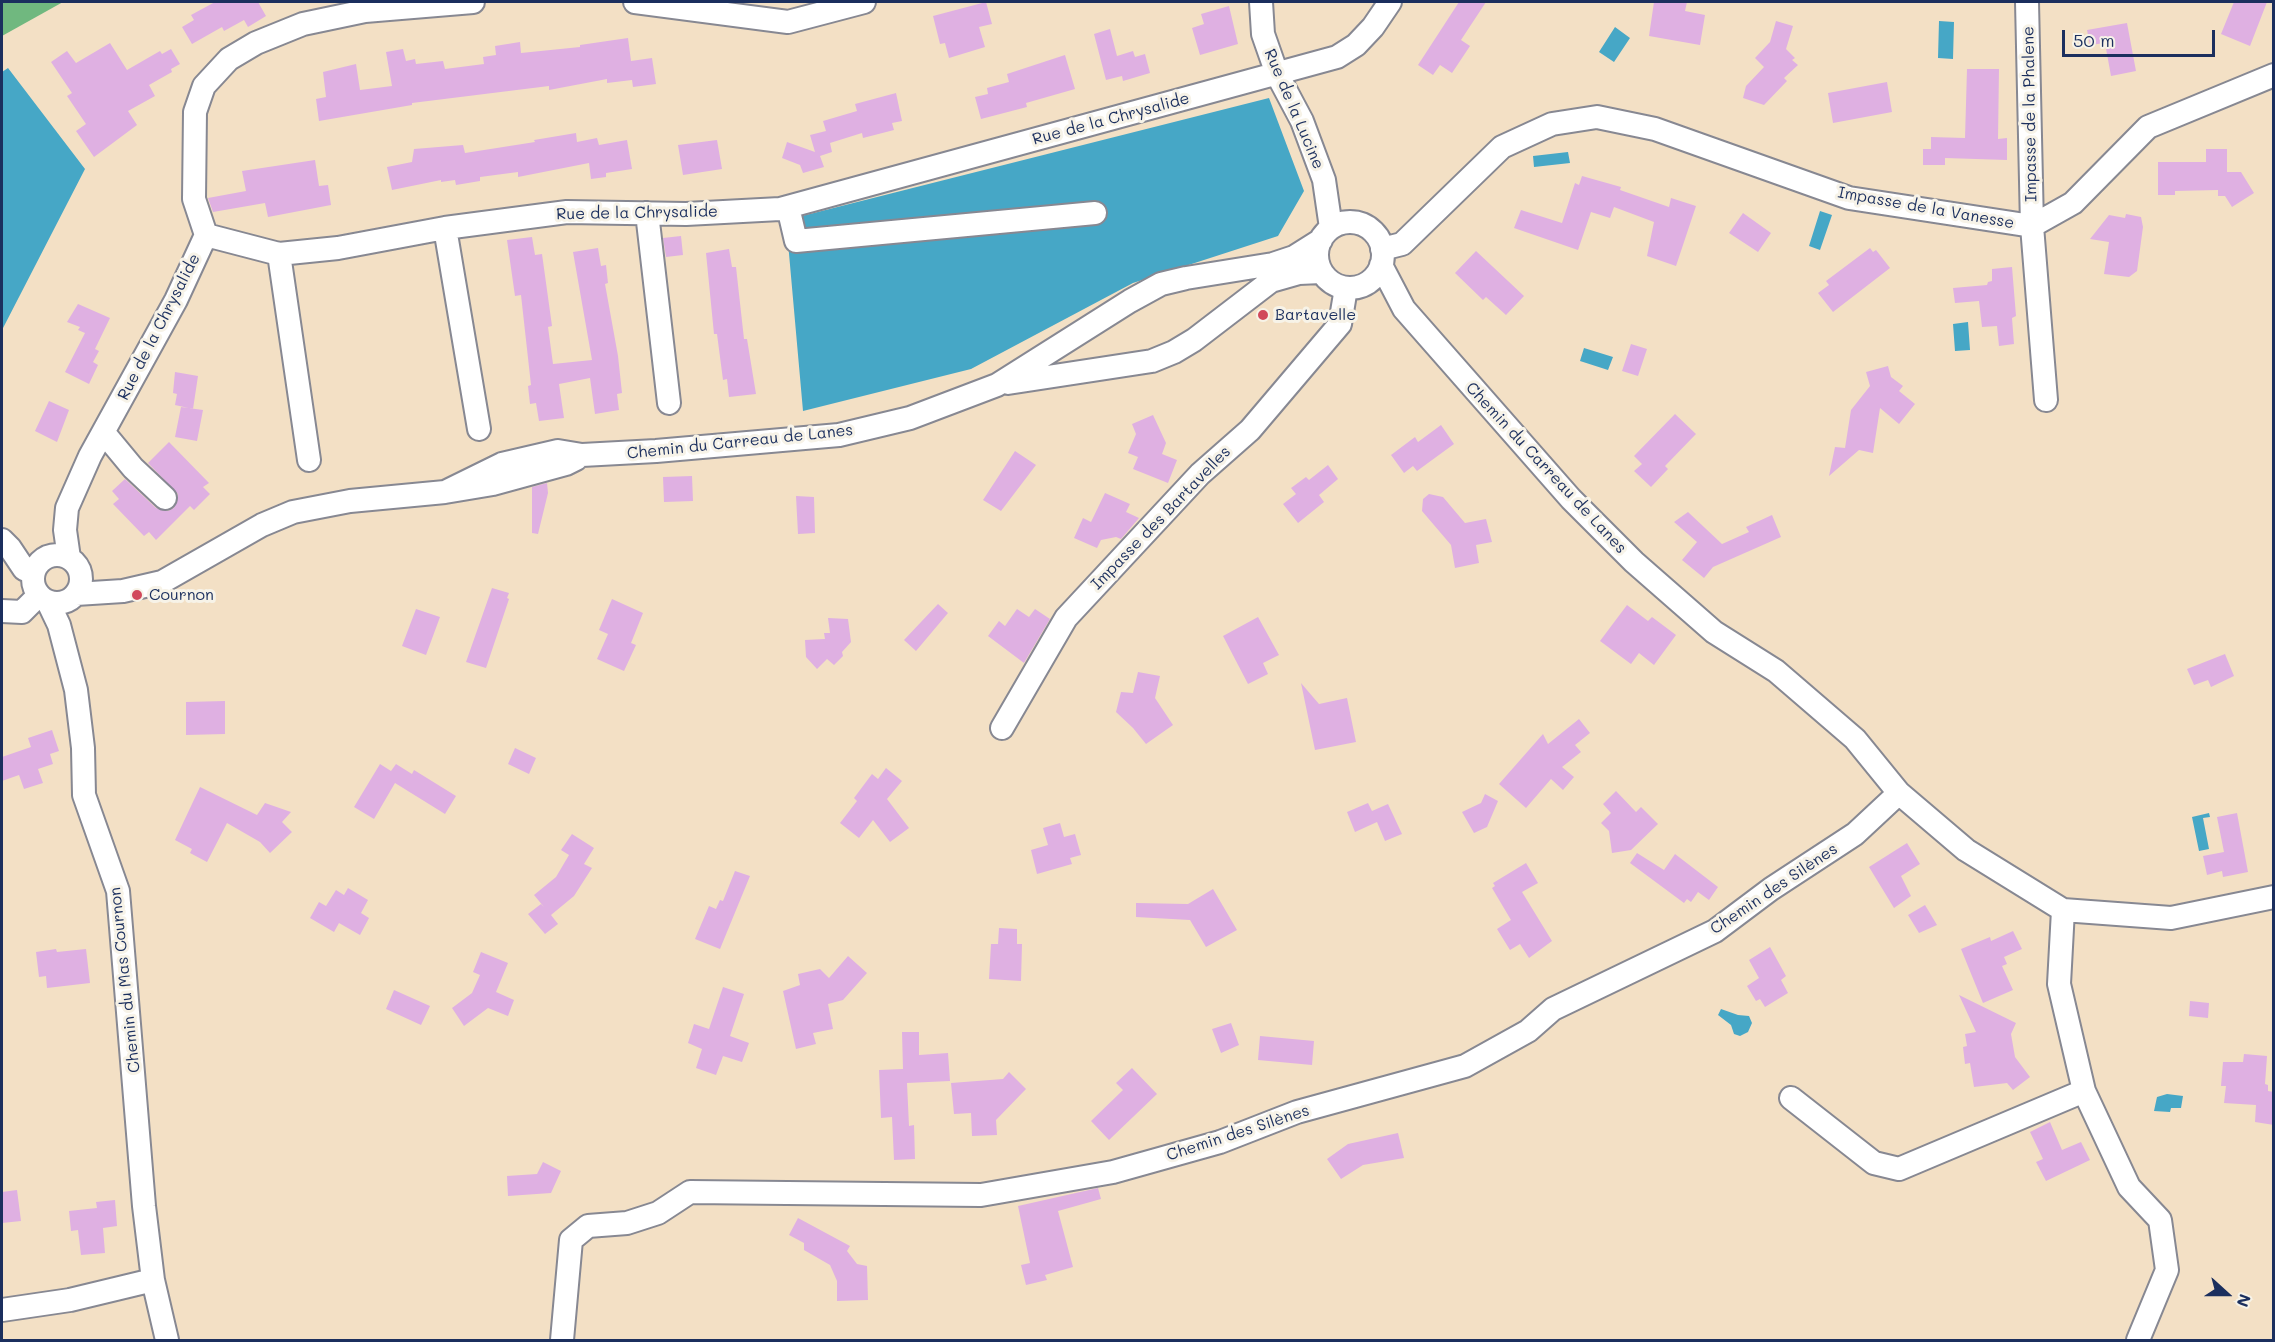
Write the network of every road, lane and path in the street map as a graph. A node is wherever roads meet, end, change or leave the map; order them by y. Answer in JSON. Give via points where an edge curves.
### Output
{"nodes":[{"id":1,"x":473,"y":2,"type":"edge"},
{"id":2,"x":635,"y":2,"type":"edge"},
{"id":3,"x":864,"y":2,"type":"edge"},
{"id":4,"x":1261,"y":2,"type":"edge"},
{"id":5,"x":1390,"y":2,"type":"edge"},
{"id":6,"x":2027,"y":2,"type":"edge"},
{"id":7,"x":1277,"y":74,"type":"junction"},
{"id":8,"x":2274,"y":75,"type":"edge"},
{"id":9,"x":1324,"y":180,"type":"junction"},
{"id":10,"x":788,"y":207,"type":"junction"},
{"id":11,"x":647,"y":213,"type":"junction"},
{"id":12,"x":1095,"y":213,"type":"dead end"},
{"id":13,"x":2032,"y":226,"type":"junction"},
{"id":14,"x":445,"y":228,"type":"junction"},
{"id":15,"x":1326,"y":234,"type":"junction"},
{"id":16,"x":206,"y":235,"type":"junction"},
{"id":17,"x":1373,"y":242,"type":"junction"},
{"id":18,"x":279,"y":254,"type":"junction"},
{"id":19,"x":1321,"y":272,"type":"junction"},
{"id":20,"x":1353,"y":287,"type":"junction"},
{"id":21,"x":1404,"y":309,"type":"junction"},
{"id":22,"x":997,"y":384,"type":"junction"},
{"id":23,"x":2046,"y":400,"type":"dead end"},
{"id":24,"x":669,"y":403,"type":"dead end"},
{"id":25,"x":479,"y":429,"type":"dead end"},
{"id":26,"x":104,"y":433,"type":"junction"},
{"id":27,"x":309,"y":460,"type":"dead end"},
{"id":28,"x":165,"y":498,"type":"dead end"},
{"id":29,"x":6,"y":544,"type":"edge"},
{"id":30,"x":54,"y":564,"type":"junction"},
{"id":31,"x":123,"y":591,"type":"junction"},
{"id":32,"x":58,"y":598,"type":"junction"},
{"id":33,"x":2,"y":611,"type":"edge"},
{"id":34,"x":1002,"y":728,"type":"dead end"},
{"id":35,"x":1899,"y":794,"type":"junction"},
{"id":36,"x":2274,"y":897,"type":"edge"},
{"id":37,"x":2063,"y":910,"type":"junction"},
{"id":38,"x":2084,"y":1091,"type":"junction"},
{"id":39,"x":1791,"y":1098,"type":"dead end"},
{"id":40,"x":153,"y":1280,"type":"junction"},
{"id":41,"x":2,"y":1310,"type":"edge"},
{"id":42,"x":167,"y":1341,"type":"edge"},
{"id":43,"x":562,"y":1341,"type":"edge"},
{"id":44,"x":2138,"y":1341,"type":"edge"}],
"edges":[{"from":1,"to":16,"type":"street","via":[[366,11],[303,24],[229,59],[204,86],[195,112],[194,199]]},
{"from":2,"to":3,"type":"street","via":[[788,22]]},
{"from":4,"to":7,"type":"street","name":"Rue de la Lucine","via":[[1263,34]]},
{"from":5,"to":7,"type":"street","name":"Rue de la Chrysalide","via":[[1356,45],[1337,57]]},
{"from":6,"to":13,"type":"street","name":"Impasse de la Phalene"},
{"from":7,"to":9,"type":"street","name":"Rue de la Lucine","via":[[1302,121]]},
{"from":7,"to":10,"type":"street","name":"Rue de la Chrysalide"},
{"from":8,"to":13,"type":"street","name":"Impasse de la Vanesse","via":[[2148,128],[2073,203]]},
{"from":9,"to":15,"type":"street","name":"Rue de la Lucine"},
{"from":9,"to":17,"type":"street","name":"Rue de la Lucine"},
{"from":10,"to":11,"type":"street","name":"Rue de la Chrysalide"},
{"from":10,"to":12,"type":"street","via":[[796,242]]},
{"from":11,"to":14,"type":"street","name":"Rue de la Chrysalide","via":[[567,212]]},
{"from":11,"to":24,"type":"street"},
{"from":13,"to":17,"type":"street","name":"Impasse de la Vanesse","via":[[1849,198],[1655,129],[1598,117],[1552,124],[1502,147],[1433,215],[1397,227]]},
{"from":13,"to":23,"type":"street","name":"Impasse de la Phalene"},
{"from":14,"to":18,"type":"street","name":"Rue de la Chrysalide","via":[[338,248]]},
{"from":14,"to":25,"type":"street"},
{"from":15,"to":17,"type":"street","via":[[1338,224]]},
{"from":15,"to":19,"type":"street","via":[[1317,250]]},
{"from":15,"to":22,"type":"street","name":"Chemin du Carreau de Lanes","via":[[1294,257],[1273,264],[1161,284]]},
{"from":16,"to":18,"type":"street","name":"Rue de la Chrysalide"},
{"from":16,"to":26,"type":"street","name":"Rue de la Chrysalide","via":[[176,300]]},
{"from":17,"to":20,"type":"street","via":[[1370,281]]},
{"from":17,"to":21,"type":"street","name":"Chemin du Carreau de Lanes"},
{"from":18,"to":27,"type":"street"},
{"from":19,"to":20,"type":"street","via":[[1328,280]]},
{"from":19,"to":22,"type":"street","name":"Chemin du Carreau de Lanes","via":[[1271,281],[1194,340],[1152,360]]},
{"from":20,"to":21,"type":"street","name":"Chemin du Carreau de Lanes"},
{"from":20,"to":34,"type":"street","name":"Impasse des Bartavelles","via":[[1340,324],[1250,430],[1200,474],[1066,618]]},
{"from":21,"to":35,"type":"street","name":"Chemin du Carreau de Lanes","via":[[1571,499],[1634,562],[1714,632],[1776,671],[1855,739]]},
{"from":22,"to":31,"type":"street","name":"Chemin du Carreau de Lanes","via":[[910,418],[839,435],[582,455],[566,464],[493,484],[293,512],[262,525],[162,582]]},
{"from":26,"to":28,"type":"street"},
{"from":26,"to":30,"type":"street","name":"Rue de la Chrysalide","via":[[68,508]]},
{"from":29,"to":30,"type":"street","via":[[24,569]]},
{"from":30,"to":31,"type":"street"},
{"from":30,"to":32,"type":"street","via":[[34,589]]},
{"from":30,"to":32,"type":"street","name":"Chemin du Mas Cournon","via":[[81,579]]},
{"from":31,"to":32,"type":"street","name":"Chemin du Carreau de Lanes"},
{"from":32,"to":33,"type":"street","via":[[22,612]]},
{"from":32,"to":40,"type":"street","name":"Chemin du Mas Cournon","via":[[60,625],[76,690],[84,795],[118,891]]},
{"from":35,"to":37,"type":"street","name":"Chemin du Carreau de Lanes","via":[[1966,850]]},
{"from":35,"to":43,"type":"street","name":"Chemin des Silènes","via":[[1855,834],[1715,931],[1553,1010],[1528,1031],[1465,1065],[1297,1112],[1220,1142],[1113,1172],[981,1195],[690,1192],[658,1213],[638,1220],[588,1226],[571,1240]]},
{"from":36,"to":37,"type":"street","name":"Chemin du Carreau de Lanes","via":[[2171,918]]},
{"from":37,"to":38,"type":"street","via":[[2059,984]]},
{"from":38,"to":39,"type":"street","via":[[1899,1169],[1874,1163]]},
{"from":38,"to":44,"type":"street","via":[[2129,1187],[2160,1220],[2167,1270]]},
{"from":40,"to":41,"type":"street","via":[[70,1300]]},
{"from":40,"to":42,"type":"street","name":"Chemin du Mas Cournon"}]}
